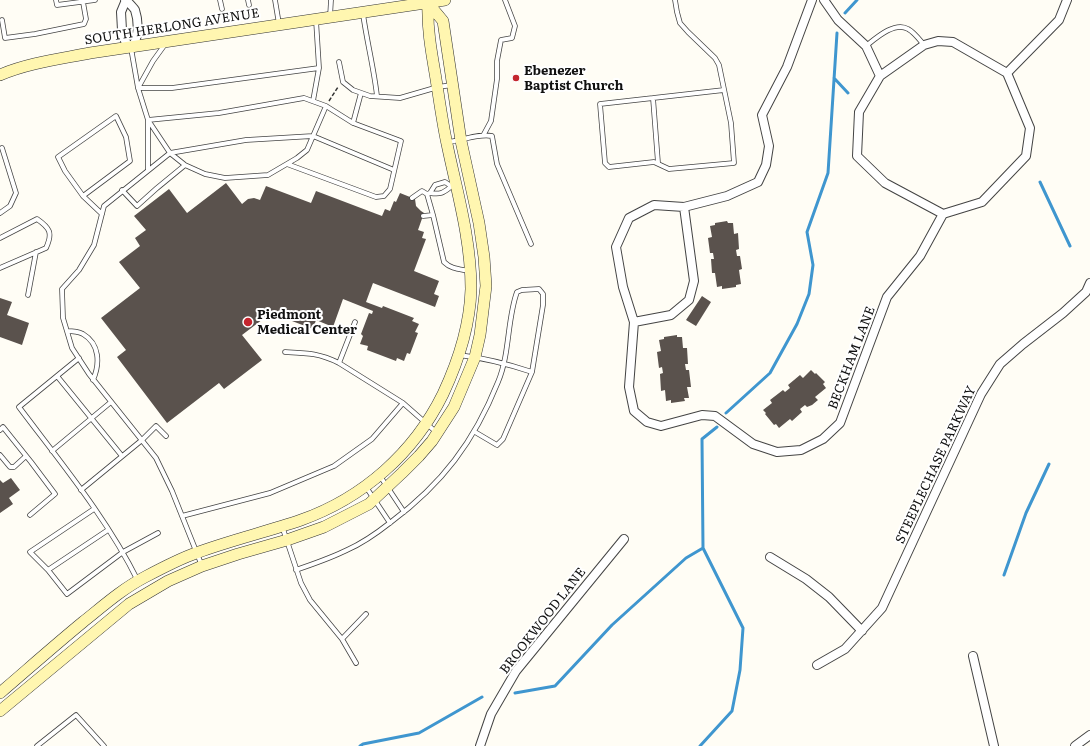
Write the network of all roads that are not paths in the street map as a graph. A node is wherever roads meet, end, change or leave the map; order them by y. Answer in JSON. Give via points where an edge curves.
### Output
{"nodes":[{"id":1,"x":56,"y":0,"type":"edge"},
{"id":2,"x":95,"y":0,"type":"edge"},
{"id":3,"x":126,"y":0,"type":"edge"},
{"id":4,"x":220,"y":0,"type":"edge"},
{"id":5,"x":275,"y":0,"type":"edge"},
{"id":6,"x":331,"y":0,"type":"edge"},
{"id":7,"x":445,"y":0,"type":"edge"},
{"id":8,"x":505,"y":0,"type":"edge"},
{"id":9,"x":675,"y":0,"type":"edge"},
{"id":10,"x":812,"y":0,"type":"edge"},
{"id":11,"x":824,"y":0,"type":"edge"},
{"id":12,"x":1067,"y":0,"type":"edge"},
{"id":13,"x":427,"y":1,"type":"edge"},
{"id":14,"x":83,"y":2,"type":"junction"},
{"id":15,"x":393,"y":4,"type":"edge"},
{"id":16,"x":222,"y":9,"type":"dead end"},
{"id":17,"x":363,"y":12,"type":"junction"},
{"id":18,"x":330,"y":17,"type":"junction"},
{"id":19,"x":316,"y":19,"type":"junction"},
{"id":20,"x":2,"y":20,"type":"dead end"},
{"id":21,"x":279,"y":24,"type":"junction"},
{"id":22,"x":168,"y":41,"type":"junction"},
{"id":23,"x":924,"y":45,"type":"junction"},
{"id":24,"x":866,"y":46,"type":"junction"},
{"id":25,"x":131,"y":48,"type":"junction"},
{"id":26,"x":339,"y":62,"type":"dead end"},
{"id":27,"x":319,"y":68,"type":"junction"},
{"id":28,"x":1007,"y":73,"type":"junction"},
{"id":29,"x":0,"y":75,"type":"edge"},
{"id":30,"x":880,"y":76,"type":"junction"},
{"id":31,"x":452,"y":85,"type":"junction"},
{"id":32,"x":438,"y":87,"type":"junction"},
{"id":33,"x":138,"y":88,"type":"junction"},
{"id":34,"x":724,"y":90,"type":"junction"},
{"id":35,"x":361,"y":93,"type":"junction"},
{"id":36,"x":377,"y":96,"type":"junction"},
{"id":37,"x":653,"y":98,"type":"junction"},
{"id":38,"x":313,"y":101,"type":"junction"},
{"id":39,"x":326,"y":106,"type":"junction"},
{"id":40,"x":148,"y":120,"type":"junction"},
{"id":41,"x":353,"y":123,"type":"junction"},
{"id":42,"x":484,"y":134,"type":"junction"},
{"id":43,"x":313,"y":136,"type":"junction"},
{"id":44,"x":461,"y":141,"type":"junction"},
{"id":45,"x":447,"y":142,"type":"junction"},
{"id":46,"x":2,"y":148,"type":"dead end"},
{"id":47,"x":170,"y":153,"type":"junction"},
{"id":48,"x":658,"y":163,"type":"junction"},
{"id":49,"x":287,"y":164,"type":"junction"},
{"id":50,"x":185,"y":165,"type":"junction"},
{"id":51,"x":148,"y":170,"type":"junction"},
{"id":52,"x":394,"y":170,"type":"junction"},
{"id":53,"x":454,"y":185,"type":"junction"},
{"id":54,"x":122,"y":190,"type":"junction"},
{"id":55,"x":429,"y":193,"type":"junction"},
{"id":56,"x":83,"y":196,"type":"junction"},
{"id":57,"x":412,"y":198,"type":"dead end"},
{"id":58,"x":684,"y":206,"type":"junction"},
{"id":59,"x":0,"y":213,"type":"edge"},
{"id":60,"x":102,"y":214,"type":"junction"},
{"id":61,"x":943,"y":214,"type":"junction"},
{"id":62,"x":433,"y":215,"type":"junction"},
{"id":63,"x":423,"y":216,"type":"dead end"},
{"id":64,"x":0,"y":238,"type":"edge"},
{"id":65,"x":532,"y":244,"type":"dead end"},
{"id":66,"x":36,"y":252,"type":"junction"},
{"id":67,"x":0,"y":268,"type":"edge"},
{"id":68,"x":470,"y":271,"type":"junction"},
{"id":69,"x":1090,"y":283,"type":"edge"},
{"id":70,"x":28,"y":295,"type":"dead end"},
{"id":71,"x":355,"y":322,"type":"dead end"},
{"id":72,"x":634,"y":322,"type":"junction"},
{"id":73,"x":67,"y":331,"type":"junction"},
{"id":74,"x":285,"y":352,"type":"dead end"},
{"id":75,"x":459,"y":355,"type":"junction"},
{"id":76,"x":475,"y":357,"type":"junction"},
{"id":77,"x":78,"y":358,"type":"junction"},
{"id":78,"x":340,"y":363,"type":"junction"},
{"id":79,"x":504,"y":363,"type":"junction"},
{"id":80,"x":532,"y":372,"type":"junction"},
{"id":81,"x":57,"y":376,"type":"junction"},
{"id":82,"x":93,"y":380,"type":"junction"},
{"id":83,"x":111,"y":402,"type":"junction"},
{"id":84,"x":403,"y":403,"type":"junction"},
{"id":85,"x":91,"y":419,"type":"junction"},
{"id":86,"x":427,"y":423,"type":"junction"},
{"id":87,"x":1,"y":427,"type":"edge"},
{"id":88,"x":475,"y":432,"type":"junction"},
{"id":89,"x":436,"y":433,"type":"junction"},
{"id":90,"x":166,"y":436,"type":"dead end"},
{"id":91,"x":142,"y":440,"type":"junction"},
{"id":92,"x":52,"y":451,"type":"junction"},
{"id":93,"x":0,"y":455,"type":"edge"},
{"id":94,"x":26,"y":456,"type":"junction"},
{"id":95,"x":122,"y":456,"type":"junction"},
{"id":96,"x":380,"y":476,"type":"junction"},
{"id":97,"x":365,"y":487,"type":"junction"},
{"id":98,"x":388,"y":487,"type":"junction"},
{"id":99,"x":81,"y":490,"type":"junction"},
{"id":100,"x":374,"y":499,"type":"junction"},
{"id":101,"x":94,"y":509,"type":"junction"},
{"id":102,"x":404,"y":512,"type":"junction"},
{"id":103,"x":30,"y":515,"type":"dead end"},
{"id":104,"x":182,"y":516,"type":"junction"},
{"id":105,"x":390,"y":523,"type":"junction"},
{"id":106,"x":282,"y":526,"type":"junction"},
{"id":107,"x":108,"y":530,"type":"junction"},
{"id":108,"x":158,"y":533,"type":"dead end"},
{"id":109,"x":624,"y":538,"type":"dead end"},
{"id":110,"x":287,"y":540,"type":"junction"},
{"id":111,"x":123,"y":552,"type":"junction"},
{"id":112,"x":197,"y":553,"type":"junction"},
{"id":113,"x":770,"y":557,"type":"dead end"},
{"id":114,"x":202,"y":566,"type":"junction"},
{"id":115,"x":48,"y":570,"type":"junction"},
{"id":116,"x":296,"y":570,"type":"junction"},
{"id":117,"x":138,"y":582,"type":"junction"},
{"id":118,"x":366,"y":614,"type":"dead end"},
{"id":119,"x":862,"y":630,"type":"junction"},
{"id":120,"x":342,"y":639,"type":"junction"},
{"id":121,"x":56,"y":645,"type":"junction"},
{"id":122,"x":65,"y":656,"type":"junction"},
{"id":123,"x":973,"y":656,"type":"dead end"},
{"id":124,"x":356,"y":663,"type":"dead end"},
{"id":125,"x":817,"y":665,"type":"dead end"},
{"id":126,"x":0,"y":693,"type":"edge"},
{"id":127,"x":0,"y":711,"type":"edge"},
{"id":128,"x":1090,"y":735,"type":"edge"},
{"id":129,"x":37,"y":746,"type":"edge"},
{"id":130,"x":104,"y":746,"type":"edge"},
{"id":131,"x":480,"y":746,"type":"edge"},
{"id":132,"x":994,"y":746,"type":"edge"},
{"id":133,"x":1075,"y":746,"type":"edge"}],
"edges":[{"from":1,"to":14,"type":"lane","via":[[57,5]]},
{"from":2,"to":14,"type":"lane"},
{"from":3,"to":25,"type":"street","via":[[121,12],[122,30],[125,41]]},
{"from":3,"to":25,"type":"street","via":[[135,10],[137,25],[136,42]]},
{"from":4,"to":16,"type":"lane"},
{"from":5,"to":21,"type":"lane"},
{"from":6,"to":18,"type":"lane"},
{"from":7,"to":13,"type":"street","name":"SOUTH HERLONG AVENUE"},
{"from":8,"to":42,"type":"lane","via":[[515,26],[512,38],[501,40],[491,121]]},
{"from":9,"to":34,"type":"lane","via":[[680,23],[716,58]]},
{"from":10,"to":58,"type":"street","name":"BECKHAM LANE","via":[[787,67],[762,115],[769,146],[766,165],[758,182],[727,196]]},
{"from":11,"to":24,"type":"street","via":[[838,20]]},
{"from":12,"to":28,"type":"street","via":[[1059,20]]},
{"from":13,"to":15,"type":"street","name":"SOUTH HERLONG AVENUE"},
{"from":13,"to":31,"type":"street","via":[[443,21]]},
{"from":13,"to":32,"type":"street","via":[[427,24]]},
{"from":14,"to":20,"type":"lane","via":[[86,19],[84,24],[5,38]]},
{"from":15,"to":17,"type":"street","name":"SOUTH HERLONG AVENUE"},
{"from":17,"to":18,"type":"street","name":"SOUTH HERLONG AVENUE"},
{"from":17,"to":36,"type":"lane"},
{"from":18,"to":19,"type":"street","name":"SOUTH HERLONG AVENUE"},
{"from":19,"to":21,"type":"street","name":"SOUTH HERLONG AVENUE"},
{"from":19,"to":27,"type":"lane"},
{"from":21,"to":22,"type":"street","name":"SOUTH HERLONG AVENUE"},
{"from":22,"to":25,"type":"street","name":"SOUTH HERLONG AVENUE"},
{"from":22,"to":33,"type":"lane"},
{"from":23,"to":24,"type":"lane","via":[[908,28],[901,27],[884,32]]},
{"from":23,"to":28,"type":"street","via":[[938,41],[953,42]]},
{"from":23,"to":30,"type":"street"},
{"from":24,"to":30,"type":"street"},
{"from":25,"to":29,"type":"street","name":"SOUTH HERLONG AVENUE","via":[[90,53]]},
{"from":25,"to":33,"type":"lane"},
{"from":26,"to":35,"type":"lane","via":[[343,82]]},
{"from":27,"to":33,"type":"lane","via":[[172,88]]},
{"from":27,"to":38,"type":"lane"},
{"from":28,"to":61,"type":"street","via":[[1030,128],[1026,156],[982,202]]},
{"from":30,"to":61,"type":"street","via":[[859,112],[857,156],[885,183]]},
{"from":31,"to":32,"type":"lane"},
{"from":31,"to":44,"type":"street"},
{"from":32,"to":36,"type":"lane","via":[[400,98]]},
{"from":32,"to":45,"type":"street"},
{"from":33,"to":40,"type":"lane"},
{"from":34,"to":37,"type":"lane"},
{"from":34,"to":48,"type":"lane","via":[[731,123],[734,163],[669,169]]},
{"from":35,"to":36,"type":"lane"},
{"from":35,"to":41,"type":"lane"},
{"from":37,"to":48,"type":"lane"},
{"from":37,"to":48,"type":"lane","via":[[600,104],[606,165],[609,167]]},
{"from":38,"to":39,"type":"lane"},
{"from":38,"to":40,"type":"lane","via":[[304,98],[219,113]]},
{"from":39,"to":41,"type":"lane"},
{"from":39,"to":43,"type":"lane"},
{"from":40,"to":47,"type":"lane"},
{"from":40,"to":51,"type":"lane"},
{"from":41,"to":52,"type":"lane","via":[[401,141]]},
{"from":42,"to":44,"type":"lane"},
{"from":42,"to":65,"type":"lane","via":[[492,136],[497,164]]},
{"from":43,"to":47,"type":"lane","via":[[246,140]]},
{"from":43,"to":49,"type":"lane","via":[[307,150]]},
{"from":43,"to":52,"type":"lane"},
{"from":44,"to":45,"type":"lane"},
{"from":44,"to":76,"type":"street","via":[[479,223],[486,286],[482,329]]},
{"from":45,"to":53,"type":"street"},
{"from":46,"to":59,"type":"lane","via":[[16,192],[10,206]]},
{"from":47,"to":50,"type":"lane"},
{"from":47,"to":51,"type":"lane"},
{"from":49,"to":50,"type":"lane","via":[[268,175],[225,178],[205,174]]},
{"from":49,"to":52,"type":"lane","via":[[376,197],[384,196],[390,189]]},
{"from":50,"to":54,"type":"lane","via":[[137,206]]},
{"from":51,"to":54,"type":"lane"},
{"from":53,"to":55,"type":"lane","via":[[438,194]]},
{"from":53,"to":55,"type":"lane","via":[[445,182],[435,185]]},
{"from":53,"to":68,"type":"street","via":[[467,237]]},
{"from":54,"to":60,"type":"lane","via":[[104,206]]},
{"from":55,"to":57,"type":"lane","via":[[422,190]]},
{"from":55,"to":62,"type":"lane"},
{"from":56,"to":56,"type":"lane","via":[[64,171],[58,156],[116,116],[126,137],[130,161]]},
{"from":56,"to":60,"type":"lane"},
{"from":58,"to":72,"type":"street","via":[[694,281],[689,300],[671,315]]},
{"from":58,"to":72,"type":"street","name":"BECKHAM LANE","via":[[654,205],[629,218],[616,247],[623,287]]},
{"from":60,"to":73,"type":"lane","via":[[94,245],[79,270],[62,289]]},
{"from":61,"to":72,"type":"street","name":"BECKHAM LANE","via":[[920,256],[888,298],[840,423],[823,439],[801,450],[777,452],[753,444],[715,416],[702,415],[661,426],[647,422],[634,411],[629,388]]},
{"from":62,"to":63,"type":"lane"},
{"from":62,"to":68,"type":"lane","via":[[444,262],[455,269]]},
{"from":64,"to":66,"type":"lane","via":[[37,219],[47,226],[50,238],[46,248]]},
{"from":66,"to":67,"type":"lane"},
{"from":66,"to":70,"type":"lane"},
{"from":68,"to":75,"type":"street","via":[[469,315]]},
{"from":69,"to":119,"type":"street","name":"STEEPLECHASE PARKWAY","via":[[1086,292],[1063,313],[1000,364],[981,394],[882,608]]},
{"from":71,"to":78,"type":"lane"},
{"from":73,"to":77,"type":"lane"},
{"from":73,"to":82,"type":"lane","via":[[82,334],[92,342],[98,360],[98,370]]},
{"from":74,"to":78,"type":"lane","via":[[310,353]]},
{"from":75,"to":76,"type":"lane"},
{"from":75,"to":86,"type":"street","via":[[455,369]]},
{"from":76,"to":79,"type":"lane"},
{"from":76,"to":89,"type":"street","via":[[454,407]]},
{"from":77,"to":81,"type":"lane"},
{"from":77,"to":82,"type":"lane"},
{"from":78,"to":84,"type":"lane"},
{"from":79,"to":80,"type":"lane"},
{"from":79,"to":80,"type":"lane","via":[[517,292],[539,289],[543,294],[544,305]]},
{"from":79,"to":88,"type":"lane","via":[[499,381]]},
{"from":80,"to":88,"type":"lane","via":[[501,443],[497,445]]},
{"from":81,"to":85,"type":"lane"},
{"from":81,"to":92,"type":"lane","via":[[19,407]]},
{"from":82,"to":83,"type":"lane"},
{"from":83,"to":85,"type":"lane"},
{"from":83,"to":91,"type":"lane"},
{"from":84,"to":86,"type":"lane"},
{"from":84,"to":104,"type":"lane","via":[[372,439],[334,466],[270,493]]},
{"from":85,"to":92,"type":"lane"},
{"from":85,"to":95,"type":"lane"},
{"from":86,"to":89,"type":"lane"},
{"from":86,"to":96,"type":"street"},
{"from":87,"to":94,"type":"lane"},
{"from":88,"to":102,"type":"lane","via":[[455,462]]},
{"from":89,"to":98,"type":"street","via":[[419,456]]},
{"from":90,"to":91,"type":"lane","via":[[156,426]]},
{"from":91,"to":95,"type":"lane"},
{"from":91,"to":104,"type":"lane","via":[[156,458]]},
{"from":92,"to":99,"type":"lane"},
{"from":93,"to":94,"type":"lane","via":[[10,467]]},
{"from":94,"to":103,"type":"lane","via":[[55,494]]},
{"from":95,"to":99,"type":"lane"},
{"from":96,"to":97,"type":"street"},
{"from":96,"to":98,"type":"lane"},
{"from":97,"to":100,"type":"lane"},
{"from":97,"to":106,"type":"street","via":[[330,508]]},
{"from":98,"to":100,"type":"street"},
{"from":98,"to":102,"type":"lane"},
{"from":99,"to":101,"type":"lane"},
{"from":100,"to":105,"type":"lane"},
{"from":100,"to":110,"type":"street","via":[[324,527]]},
{"from":101,"to":107,"type":"lane"},
{"from":101,"to":115,"type":"lane","via":[[30,552]]},
{"from":102,"to":105,"type":"lane"},
{"from":104,"to":112,"type":"lane"},
{"from":105,"to":116,"type":"lane","via":[[348,550]]},
{"from":106,"to":110,"type":"lane"},
{"from":106,"to":112,"type":"street"},
{"from":107,"to":111,"type":"lane"},
{"from":107,"to":115,"type":"lane"},
{"from":108,"to":111,"type":"lane"},
{"from":109,"to":131,"type":"street","name":"BROOKWOOD LANE","via":[[516,671],[491,714]]},
{"from":110,"to":114,"type":"street"},
{"from":110,"to":116,"type":"lane"},
{"from":111,"to":115,"type":"lane","via":[[67,594]]},
{"from":111,"to":117,"type":"lane"},
{"from":112,"to":114,"type":"lane"},
{"from":112,"to":117,"type":"street","via":[[178,560]]},
{"from":113,"to":119,"type":"street","via":[[818,588]]},
{"from":114,"to":122,"type":"street","via":[[168,581],[129,604]]},
{"from":116,"to":120,"type":"lane","via":[[310,600]]},
{"from":117,"to":121,"type":"street","via":[[106,603]]},
{"from":118,"to":120,"type":"lane"},
{"from":119,"to":125,"type":"street","name":"STEEPLECHASE PARKWAY","via":[[845,649]]},
{"from":120,"to":124,"type":"lane"},
{"from":121,"to":122,"type":"street"},
{"from":121,"to":126,"type":"street"},
{"from":122,"to":127,"type":"street"},
{"from":123,"to":132,"type":"street"},
{"from":128,"to":133,"type":"street"},
{"from":129,"to":130,"type":"lane","via":[[76,715]]}]}
